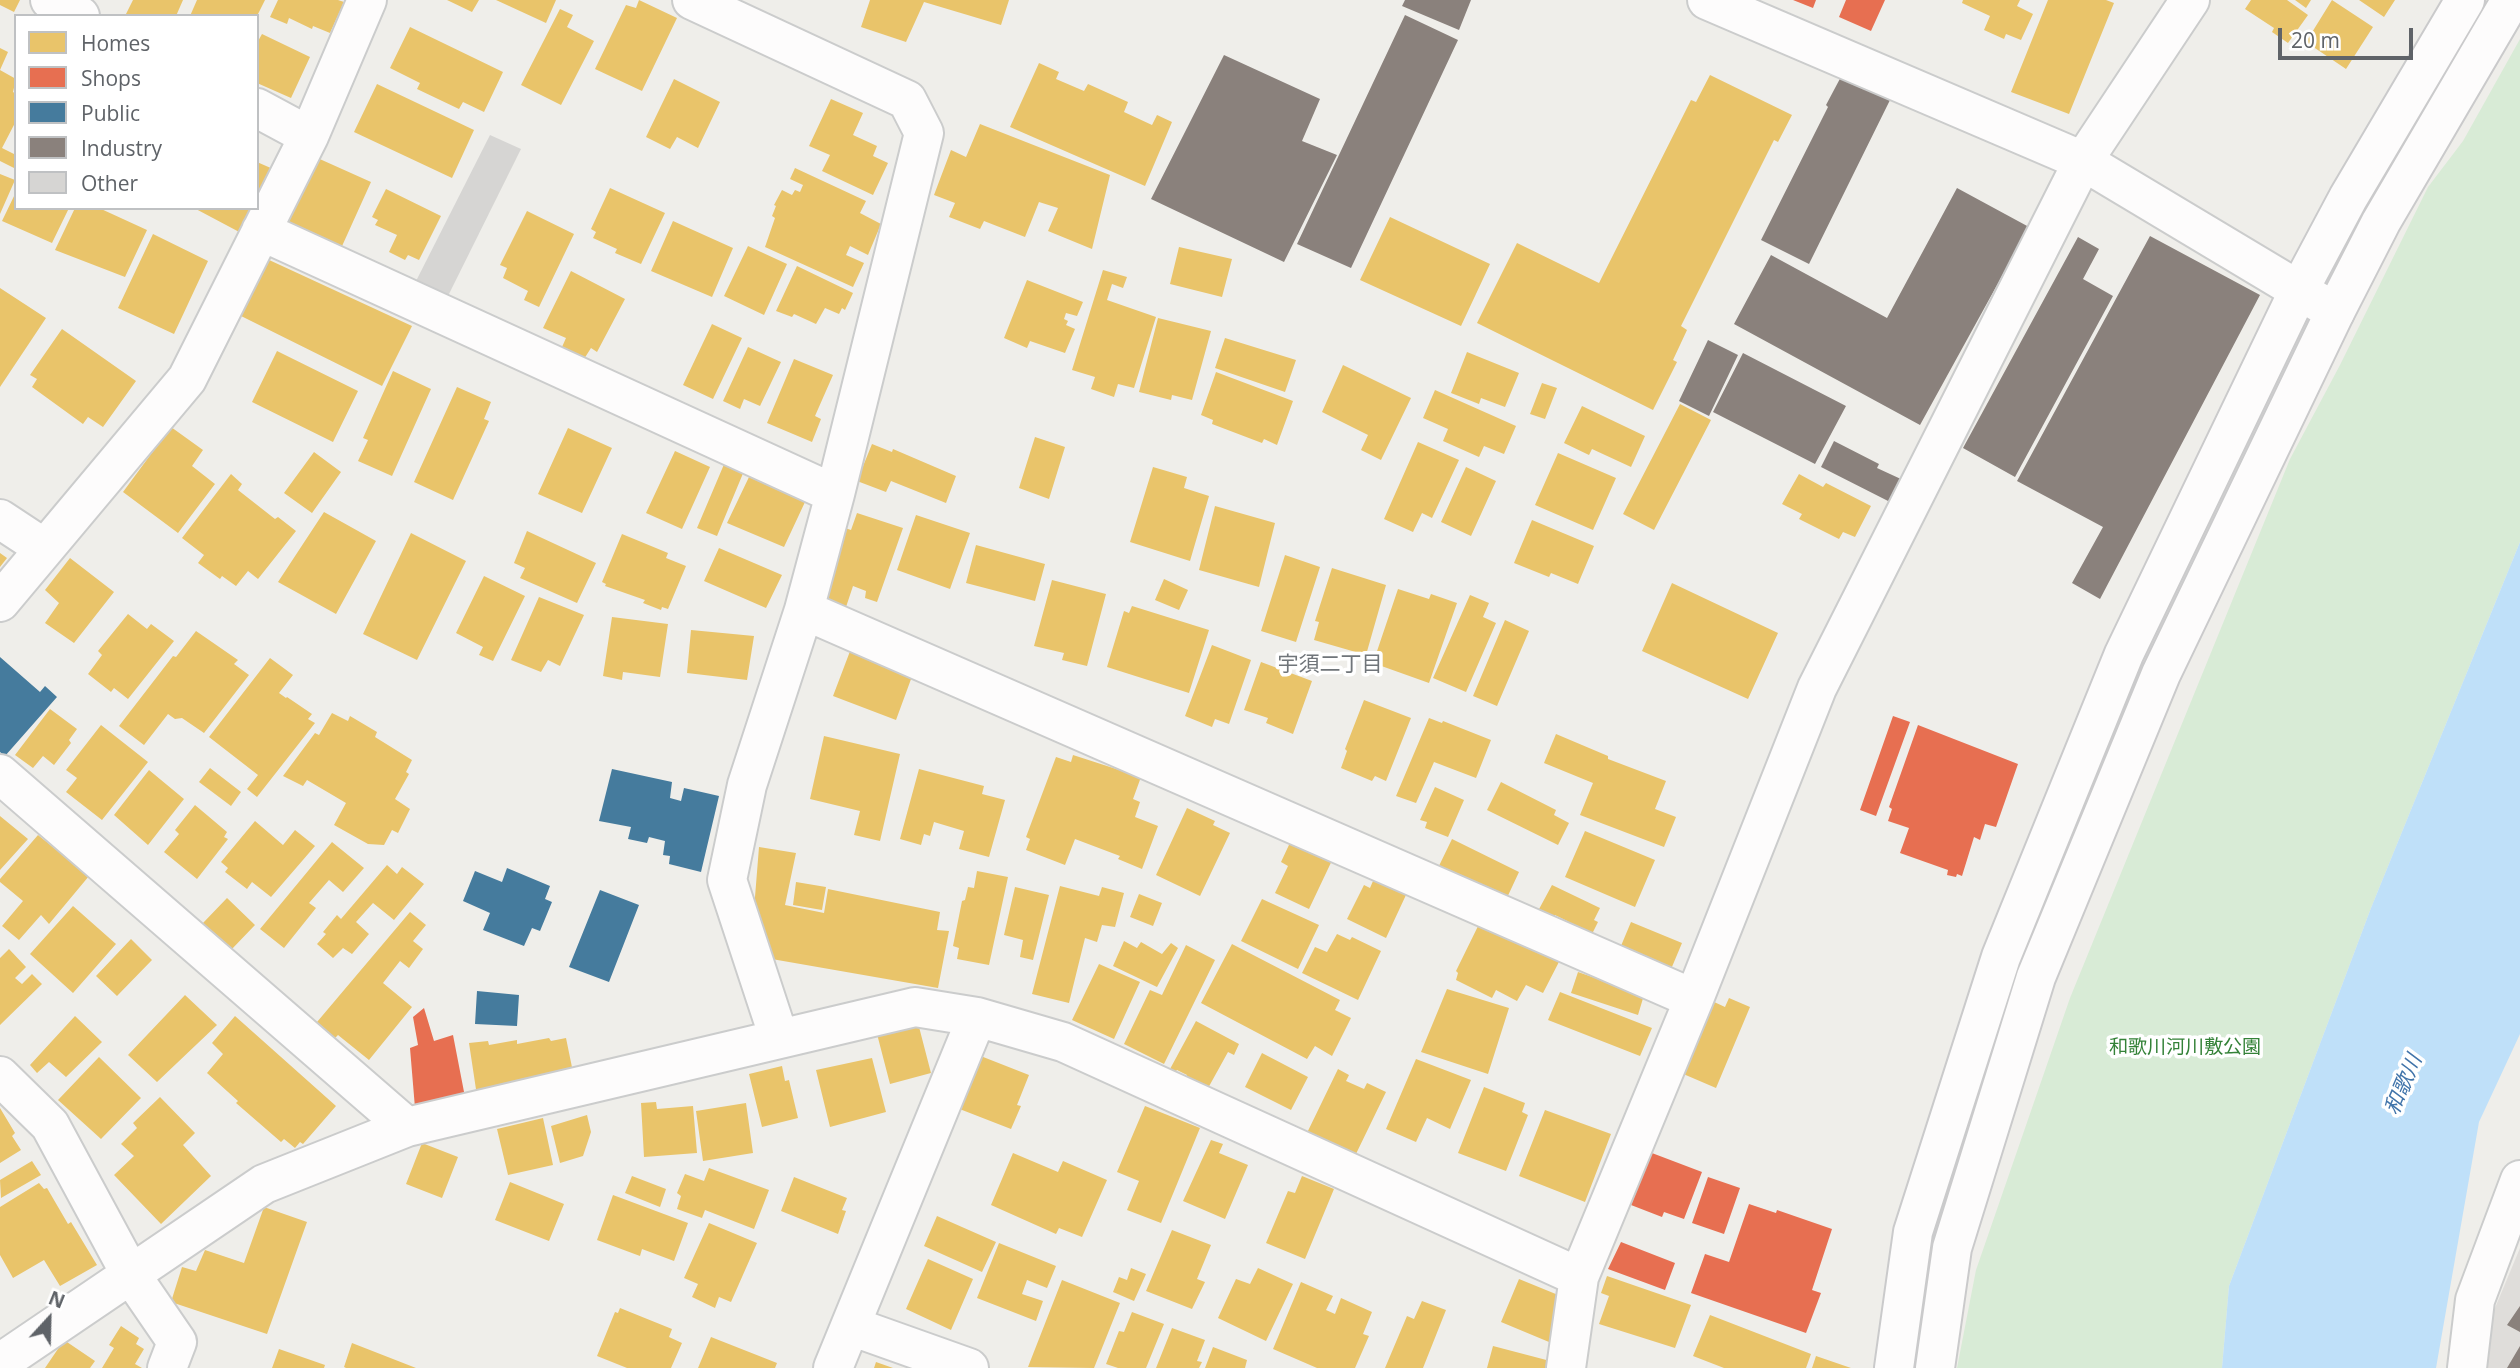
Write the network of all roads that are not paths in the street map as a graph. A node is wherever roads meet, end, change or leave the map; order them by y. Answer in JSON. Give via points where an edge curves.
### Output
{"nodes":[{"id":1,"x":50,"y":0,"type":"edge"},
{"id":2,"x":367,"y":0,"type":"edge"},
{"id":3,"x":692,"y":0,"type":"edge"},
{"id":4,"x":1707,"y":0,"type":"edge"},
{"id":5,"x":2190,"y":0,"type":"edge"},
{"id":6,"x":2465,"y":0,"type":"edge"},
{"id":7,"x":2511,"y":0,"type":"edge"},
{"id":8,"x":76,"y":14,"type":"edge"},
{"id":9,"x":259,"y":109,"type":"edge"},
{"id":10,"x":309,"y":135,"type":"junction"},
{"id":11,"x":2083,"y":161,"type":"junction"},
{"id":12,"x":261,"y":230,"type":"junction"},
{"id":13,"x":2299,"y":290,"type":"junction"},
{"id":14,"x":2334,"y":312,"type":"junction"},
{"id":15,"x":835,"y":494,"type":"junction"},
{"id":16,"x":0,"y":519,"type":"edge"},
{"id":17,"x":44,"y":548,"type":"junction"},
{"id":18,"x":0,"y":602,"type":"edge"},
{"id":19,"x":804,"y":610,"type":"junction"},
{"id":20,"x":0,"y":774,"type":"edge"},
{"id":21,"x":1694,"y":999,"type":"junction"},
{"id":22,"x":977,"y":1017,"type":"junction"},
{"id":23,"x":779,"y":1038,"type":"junction"},
{"id":24,"x":0,"y":1076,"type":"edge"},
{"id":25,"x":407,"y":1127,"type":"junction"},
{"id":26,"x":2520,"y":1180,"type":"edge"},
{"id":27,"x":131,"y":1275,"type":"junction"},
{"id":28,"x":1579,"y":1277,"type":"junction"},
{"id":29,"x":851,"y":1326,"type":"junction"},
{"id":30,"x":0,"y":1363,"type":"edge"},
{"id":31,"x":167,"y":1368,"type":"edge"},
{"id":32,"x":833,"y":1368,"type":"edge"},
{"id":33,"x":969,"y":1368,"type":"edge"},
{"id":34,"x":1566,"y":1368,"type":"edge"},
{"id":35,"x":1894,"y":1368,"type":"edge"},
{"id":36,"x":1935,"y":1368,"type":"edge"},
{"id":37,"x":2467,"y":1368,"type":"edge"}],
"edges":[{"from":1,"to":8,"type":"street"},
{"from":2,"to":10,"type":"street"},
{"from":3,"to":15,"type":"street","via":[[907,100],[924,133]]},
{"from":4,"to":11,"type":"street"},
{"from":5,"to":11,"type":"street"},
{"from":6,"to":13,"type":"street"},
{"from":7,"to":14,"type":"street","via":[[2381,222]]},
{"from":9,"to":10,"type":"street"},
{"from":10,"to":12,"type":"street"},
{"from":11,"to":13,"type":"street"},
{"from":11,"to":21,"type":"street","via":[[1817,688]]},
{"from":12,"to":15,"type":"street"},
{"from":12,"to":17,"type":"street","via":[[187,379]]},
{"from":13,"to":14,"type":"street"},
{"from":13,"to":35,"type":"street","via":[[2123,654],[2001,957],[1913,1232]]},
{"from":14,"to":36,"type":"street","via":[[2161,674],[2036,977],[1952,1248]]},
{"from":15,"to":19,"type":"street"},
{"from":16,"to":17,"type":"street"},
{"from":17,"to":18,"type":"street"},
{"from":19,"to":21,"type":"street"},
{"from":19,"to":23,"type":"street","via":[[747,785],[727,880]]},
{"from":20,"to":25,"type":"street"},
{"from":21,"to":28,"type":"street"},
{"from":22,"to":23,"type":"street","via":[[915,1007]]},
{"from":22,"to":28,"type":"street","via":[[1063,1042]]},
{"from":22,"to":29,"type":"street"},
{"from":23,"to":25,"type":"street"},
{"from":24,"to":27,"type":"street","via":[[50,1125]]},
{"from":25,"to":27,"type":"street","via":[[264,1184]]},
{"from":26,"to":37,"type":"street","via":[[2475,1300]]},
{"from":27,"to":30,"type":"street"},
{"from":27,"to":31,"type":"street","via":[[177,1342]]},
{"from":28,"to":34,"type":"street"},
{"from":29,"to":32,"type":"street"},
{"from":29,"to":33,"type":"street"}]}
